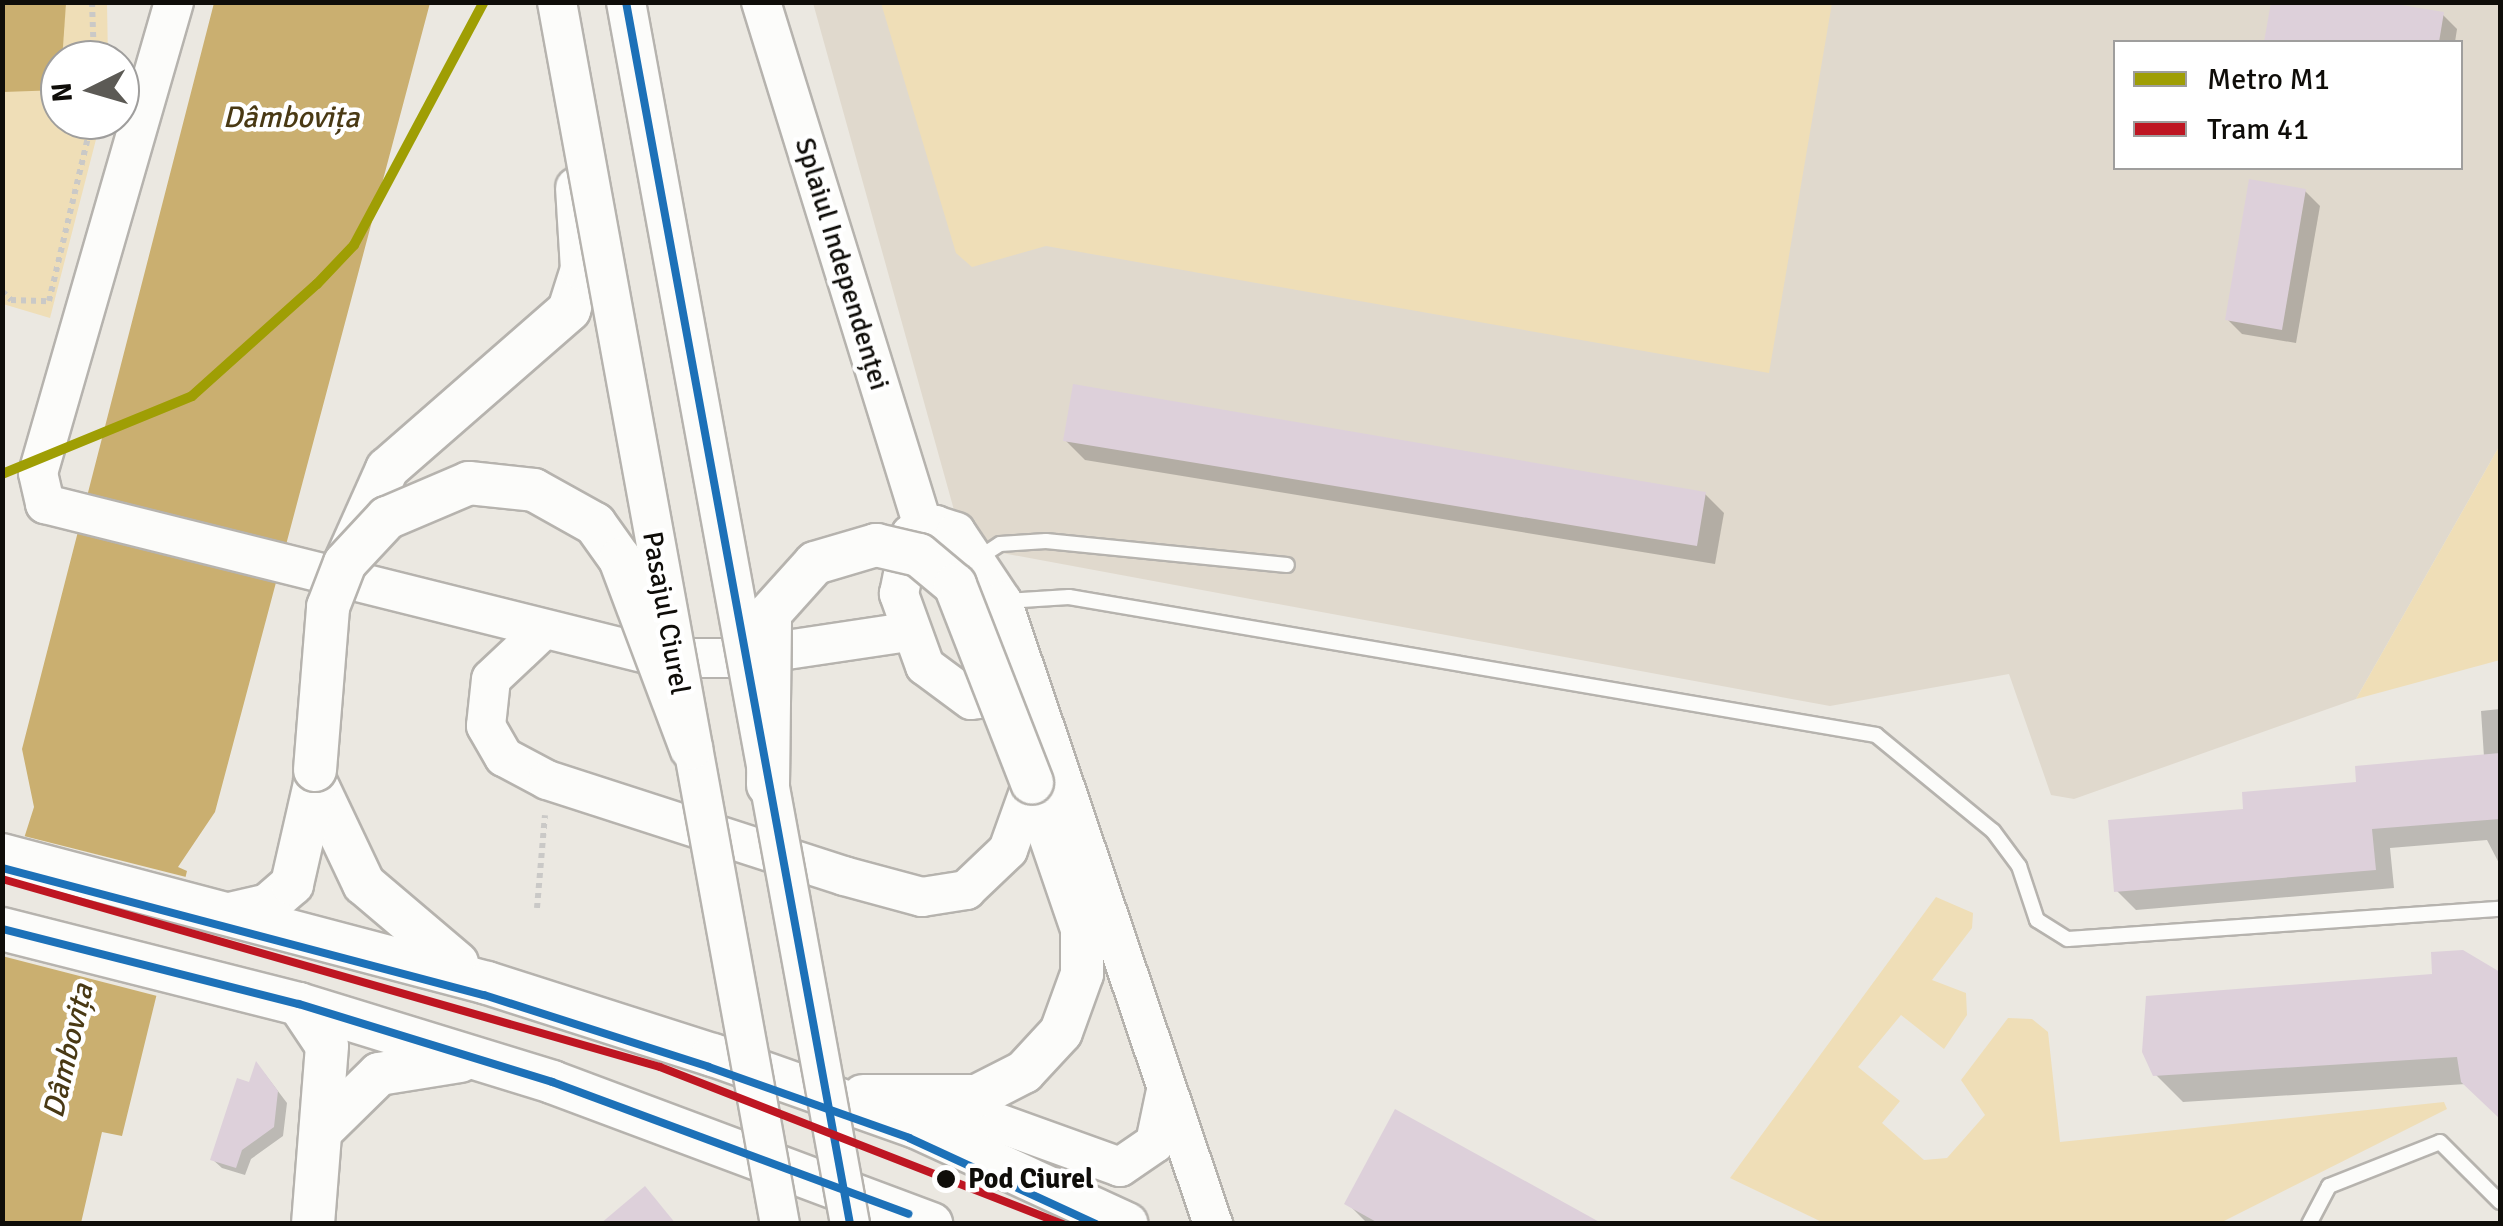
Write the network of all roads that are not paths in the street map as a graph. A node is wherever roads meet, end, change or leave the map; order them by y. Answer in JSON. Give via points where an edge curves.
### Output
{"nodes":[{"id":1,"x":174,"y":2,"type":"edge"},
{"id":2,"x":558,"y":2,"type":"edge"},
{"id":3,"x":626,"y":2,"type":"edge"},
{"id":4,"x":761,"y":2,"type":"edge"},
{"id":5,"x":576,"y":113,"type":"junction"},
{"id":6,"x":923,"y":526,"type":"junction"},
{"id":7,"x":980,"y":558,"type":"junction"},
{"id":8,"x":344,"y":563,"type":"junction"},
{"id":9,"x":1288,"y":565,"type":"dead end"},
{"id":10,"x":1002,"y":601,"type":"junction"},
{"id":11,"x":544,"y":630,"type":"junction"},
{"id":12,"x":908,"y":632,"type":"junction"},
{"id":13,"x":1032,"y":692,"type":"junction"},
{"id":14,"x":691,"y":748,"type":"junction"},
{"id":15,"x":315,"y":776,"type":"junction"},
{"id":16,"x":1032,"y":783,"type":"junction"},
{"id":17,"x":768,"y":786,"type":"junction"},
{"id":18,"x":2,"y":855,"type":"edge"},
{"id":19,"x":2500,"y":909,"type":"edge"},
{"id":20,"x":230,"y":914,"type":"junction"},
{"id":21,"x":2,"y":929,"type":"edge"},
{"id":22,"x":486,"y":983,"type":"junction"},
{"id":23,"x":299,"y":1004,"type":"junction"},
{"id":24,"x":483,"y":1060,"type":"junction"},
{"id":25,"x":1165,"y":1092,"type":"junction"},
{"id":26,"x":844,"y":1098,"type":"junction"},
{"id":27,"x":914,"y":1126,"type":"junction"},
{"id":28,"x":322,"y":1130,"type":"junction"},
{"id":29,"x":2500,"y":1202,"type":"edge"},
{"id":30,"x":312,"y":1224,"type":"edge"},
{"id":31,"x":780,"y":1224,"type":"edge"},
{"id":32,"x":850,"y":1224,"type":"edge"},
{"id":33,"x":931,"y":1224,"type":"edge"},
{"id":34,"x":1127,"y":1224,"type":"edge"},
{"id":35,"x":1213,"y":1224,"type":"edge"},
{"id":36,"x":2309,"y":1224,"type":"edge"}],
"edges":[{"from":1,"to":11,"type":"main road","via":[[36,486],[59,509]]},
{"from":2,"to":5,"type":"main road","name":"Pasajul Ciurel","bridge":true},
{"from":3,"to":17,"type":"main road","bridge":true},
{"from":4,"to":6,"type":"main road","name":"Splaiul Independenței"},
{"from":5,"to":8,"type":"main road","bridge":true,"via":[[582,269],[569,310],[387,470]]},
{"from":5,"to":14,"type":"main road","name":"Pasajul Ciurel","bridge":true},
{"from":6,"to":7,"type":"main road","via":[[956,532]]},
{"from":6,"to":12,"type":"main road","via":[[904,545],[899,570]]},
{"from":7,"to":9,"type":"lane","via":[[1000,544],[1046,540]]},
{"from":7,"to":10,"type":"main road"},
{"from":8,"to":14,"type":"main road","bridge":true,"via":[[387,518],[444,489],[498,482],[570,506],[620,559]]},
{"from":8,"to":15,"type":"main road","bridge":true,"via":[[328,607]]},
{"from":10,"to":13,"type":"main road"},
{"from":10,"to":19,"type":"lane","via":[[1069,597],[1876,736],[1993,831],[2019,866],[2036,920],[2068,939]]},
{"from":11,"to":12,"type":"main road","via":[[685,660]]},
{"from":11,"to":16,"type":"main road","via":[[500,664],[484,711],[504,757],[547,780],[922,897],[966,890],[989,874],[1021,824]]},
{"from":12,"to":13,"type":"main road","via":[[956,694],[988,703]]},
{"from":13,"to":25,"type":"main road"},
{"from":14,"to":31,"type":"main road","name":"Pasajul Ciurel","bridge":true},
{"from":15,"to":20,"type":"main road","via":[[292,884],[268,905]]},
{"from":15,"to":22,"type":"main road","via":[[334,834],[381,904]]},
{"from":16,"to":17,"type":"main road","bridge":true,"via":[[954,584],[918,555],[876,545],[815,563],[770,613]]},
{"from":16,"to":26,"type":"main road","via":[[1082,930],[1082,974],[1061,1032],[1024,1072],[976,1096]]},
{"from":17,"to":32,"type":"main road","bridge":true},
{"from":18,"to":20,"type":"main road"},
{"from":20,"to":22,"type":"main road"},
{"from":21,"to":23,"type":"main road"},
{"from":22,"to":26,"type":"main road"},
{"from":23,"to":24,"type":"main road"},
{"from":23,"to":28,"type":"main road","via":[[326,1046]]},
{"from":24,"to":28,"type":"main road","via":[[379,1074]]},
{"from":24,"to":33,"type":"main road"},
{"from":25,"to":27,"type":"main road","via":[[1155,1143],[1120,1167],[990,1120]]},
{"from":25,"to":35,"type":"main road"},
{"from":26,"to":27,"type":"main road"},
{"from":27,"to":34,"type":"main road"},
{"from":28,"to":30,"type":"main road"},
{"from":29,"to":36,"type":"lane","via":[[2440,1142],[2329,1186]]}]}
